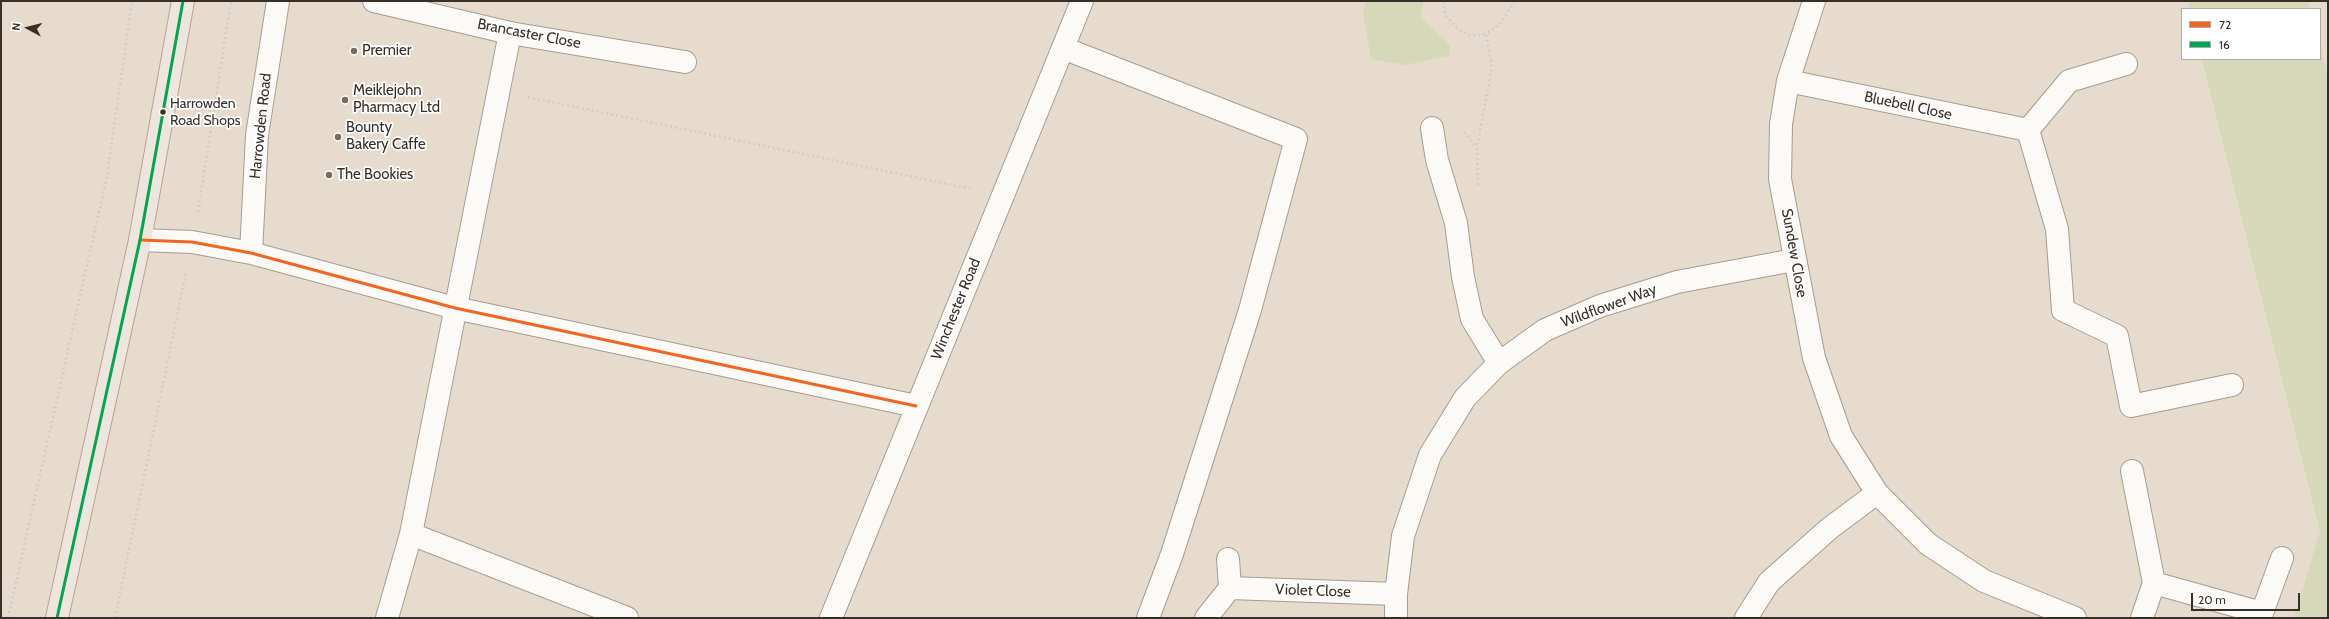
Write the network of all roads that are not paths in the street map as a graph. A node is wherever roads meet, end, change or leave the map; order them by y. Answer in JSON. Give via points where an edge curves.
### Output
{"nodes":[{"id":1,"x":183,"y":1,"type":"edge"},
{"id":2,"x":278,"y":1,"type":"edge"},
{"id":3,"x":374,"y":1,"type":"edge"},
{"id":4,"x":1082,"y":1,"type":"edge"},
{"id":5,"x":1814,"y":1,"type":"edge"},
{"id":6,"x":510,"y":33,"type":"junction"},
{"id":7,"x":1063,"y":48,"type":"junction"},
{"id":8,"x":685,"y":62,"type":"dead end"},
{"id":9,"x":2126,"y":64,"type":"dead end"},
{"id":10,"x":1788,"y":81,"type":"junction"},
{"id":11,"x":1432,"y":128,"type":"dead end"},
{"id":12,"x":2028,"y":130,"type":"junction"},
{"id":13,"x":140,"y":240,"type":"junction"},
{"id":14,"x":251,"y":252,"type":"junction"},
{"id":15,"x":1794,"y":260,"type":"junction"},
{"id":16,"x":455,"y":308,"type":"junction"},
{"id":17,"x":1499,"y":363,"type":"junction"},
{"id":18,"x":2232,"y":385,"type":"dead end"},
{"id":19,"x":916,"y":406,"type":"junction"},
{"id":20,"x":2132,"y":471,"type":"dead end"},
{"id":21,"x":1877,"y":493,"type":"junction"},
{"id":22,"x":411,"y":534,"type":"junction"},
{"id":23,"x":1228,"y":558,"type":"dead end"},
{"id":24,"x":2282,"y":558,"type":"dead end"},
{"id":25,"x":2154,"y":583,"type":"junction"},
{"id":26,"x":1230,"y":588,"type":"junction"},
{"id":27,"x":1396,"y":594,"type":"junction"},
{"id":28,"x":57,"y":618,"type":"edge"},
{"id":29,"x":387,"y":618,"type":"edge"},
{"id":30,"x":627,"y":618,"type":"edge"},
{"id":31,"x":831,"y":618,"type":"edge"},
{"id":32,"x":1148,"y":618,"type":"edge"},
{"id":33,"x":1206,"y":618,"type":"edge"},
{"id":34,"x":1396,"y":618,"type":"edge"},
{"id":35,"x":1746,"y":618,"type":"edge"},
{"id":36,"x":2075,"y":618,"type":"edge"},
{"id":37,"x":2142,"y":618,"type":"edge"}],
"edges":[{"from":1,"to":13,"type":"main road"},
{"from":2,"to":14,"type":"street","name":"Harrowden Road","via":[[257,135]]},
{"from":3,"to":6,"type":"street","name":"Brancaster Close"},
{"from":4,"to":7,"type":"street","name":"Winchester Road"},
{"from":5,"to":10,"type":"street","name":"Sundew Close"},
{"from":6,"to":8,"type":"street","name":"Brancaster Close"},
{"from":6,"to":16,"type":"street"},
{"from":7,"to":19,"type":"street","name":"Winchester Road"},
{"from":7,"to":32,"type":"street","via":[[1296,139],[1250,310],[1172,554]]},
{"from":9,"to":12,"type":"street","via":[[2069,81]]},
{"from":10,"to":12,"type":"street","name":"Bluebell Close"},
{"from":10,"to":15,"type":"street","name":"Sundew Close","via":[[1781,124],[1780,179]]},
{"from":11,"to":17,"type":"street","via":[[1437,160],[1456,224],[1472,319]]},
{"from":12,"to":18,"type":"street","via":[[2057,229],[2063,310],[2117,336],[2131,406]]},
{"from":13,"to":14,"type":"street","via":[[192,242]]},
{"from":13,"to":28,"type":"main road"},
{"from":14,"to":16,"type":"street"},
{"from":15,"to":17,"type":"street","name":"Wildflower Way","via":[[1677,282],[1600,306],[1545,330]]},
{"from":15,"to":21,"type":"street","name":"Sundew Close","via":[[1814,358],[1841,436]]},
{"from":16,"to":19,"type":"street"},
{"from":16,"to":22,"type":"street"},
{"from":17,"to":27,"type":"street","name":"Wildflower Way","via":[[1465,398],[1430,456],[1403,536]]},
{"from":19,"to":31,"type":"street","name":"Winchester Road"},
{"from":20,"to":25,"type":"street"},
{"from":21,"to":35,"type":"street","via":[[1830,528],[1769,582]]},
{"from":21,"to":36,"type":"street","name":"Sundew Close","via":[[1928,544],[1984,581]]},
{"from":22,"to":29,"type":"street"},
{"from":22,"to":30,"type":"street"},
{"from":23,"to":26,"type":"street"},
{"from":24,"to":25,"type":"street","via":[[2262,613]]},
{"from":25,"to":37,"type":"street"},
{"from":26,"to":27,"type":"street","name":"Violet Close"},
{"from":26,"to":33,"type":"street"},
{"from":27,"to":34,"type":"street","name":"Wildflower Way"}]}
